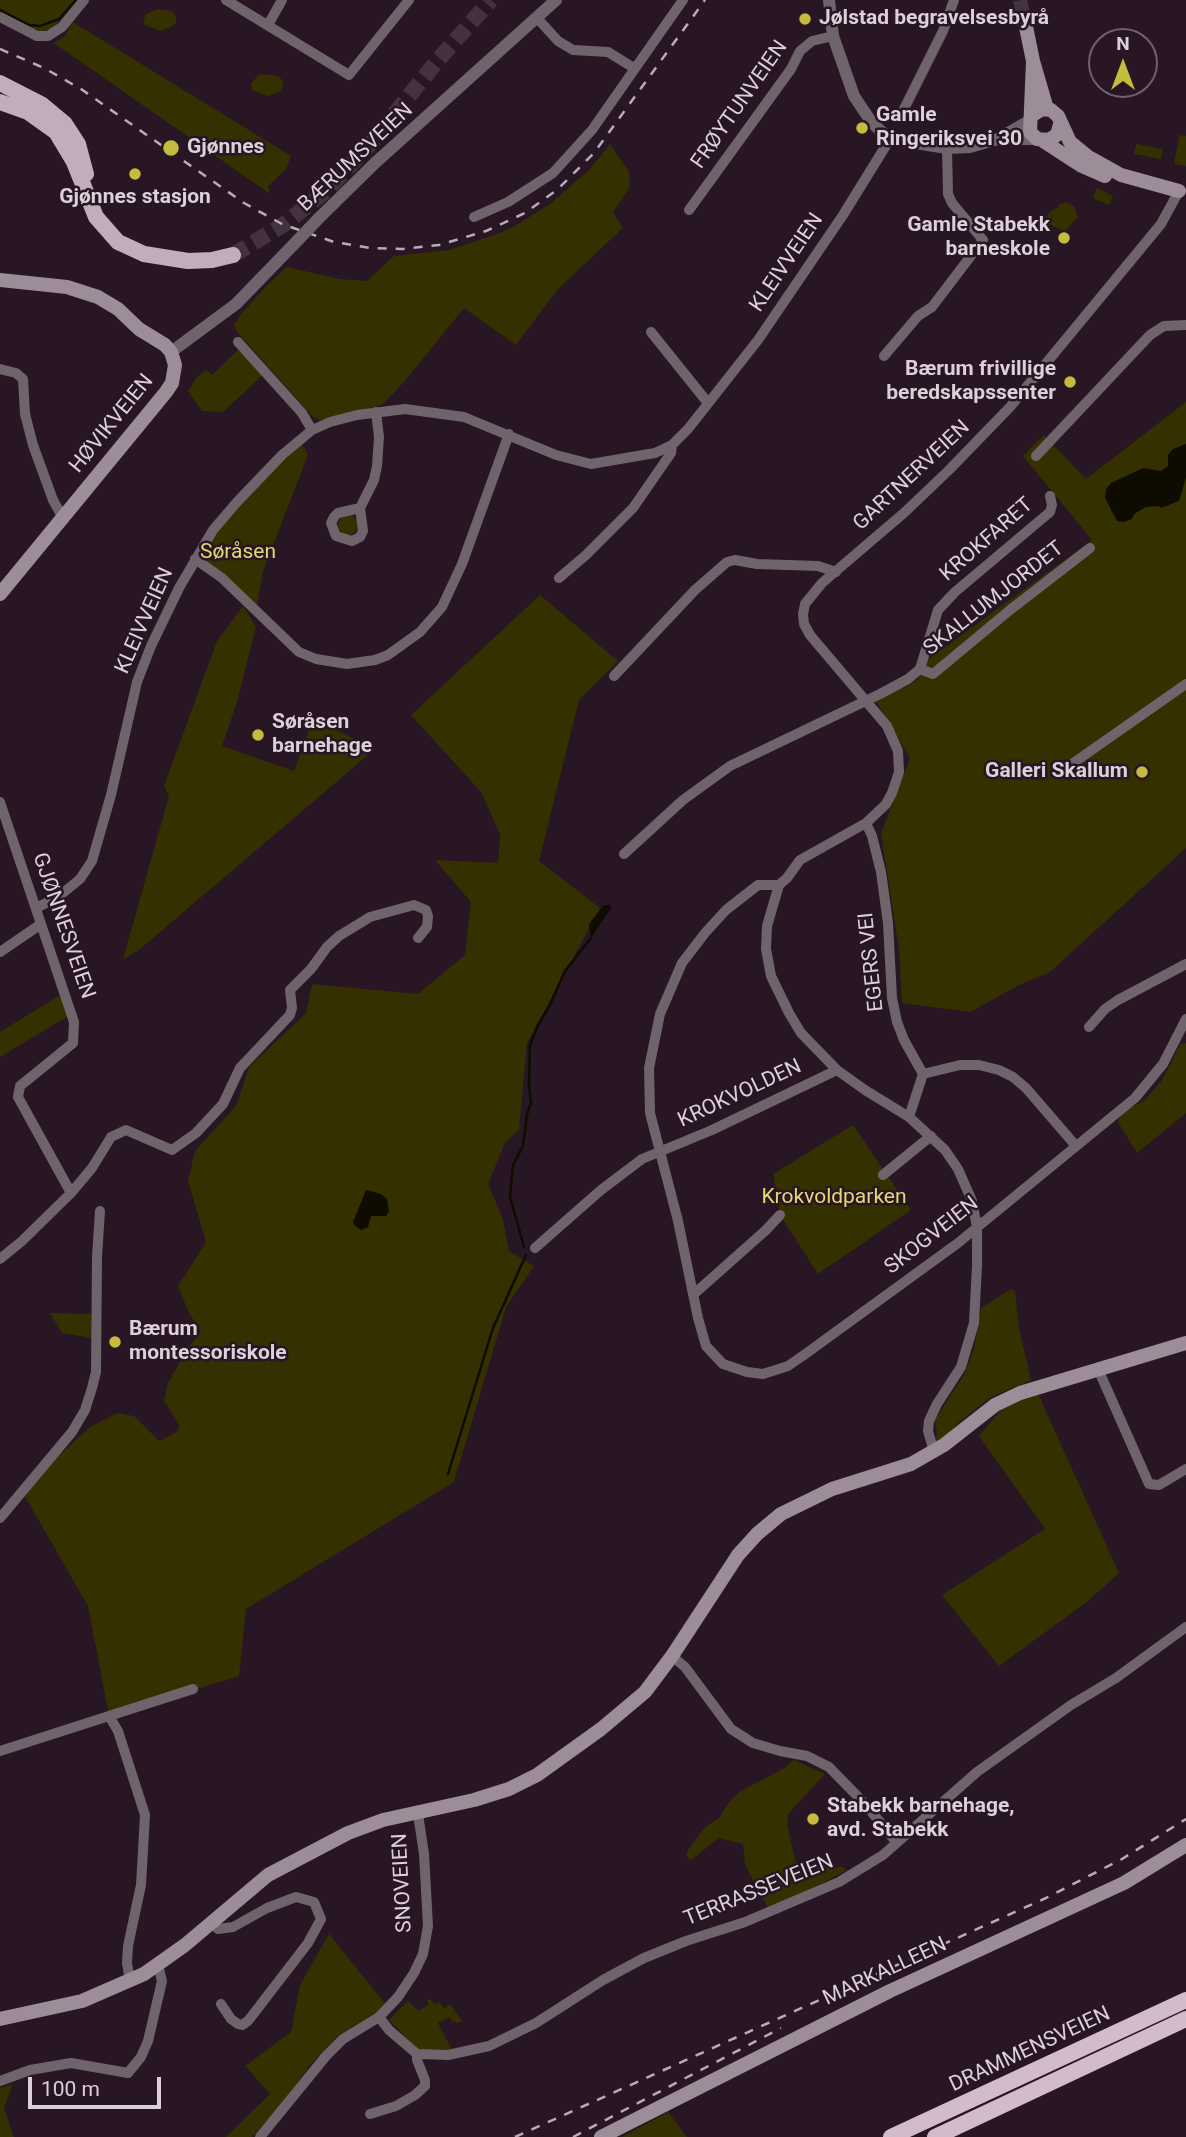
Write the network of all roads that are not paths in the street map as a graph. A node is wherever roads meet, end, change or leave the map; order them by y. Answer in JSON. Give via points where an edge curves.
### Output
{"nodes":[{"id":1,"x":84,"y":0,"type":"edge"},
{"id":2,"x":226,"y":0,"type":"edge"},
{"id":3,"x":282,"y":0,"type":"edge"},
{"id":4,"x":409,"y":0,"type":"edge"},
{"id":5,"x":556,"y":0,"type":"edge"},
{"id":6,"x":683,"y":0,"type":"edge"},
{"id":7,"x":829,"y":0,"type":"edge"},
{"id":8,"x":954,"y":0,"type":"edge"},
{"id":9,"x":0,"y":17,"type":"edge"},
{"id":10,"x":537,"y":18,"type":"junction"},
{"id":11,"x":1025,"y":22,"type":"tunnel mouth"},
{"id":12,"x":268,"y":25,"type":"junction"},
{"id":13,"x":833,"y":37,"type":"junction"},
{"id":14,"x":1032,"y":61,"type":"junction"},
{"id":15,"x":634,"y":68,"type":"junction"},
{"id":16,"x":0,"y":83,"type":"edge"},
{"id":17,"x":0,"y":102,"type":"edge"},
{"id":18,"x":1047,"y":109,"type":"junction"},
{"id":19,"x":902,"y":113,"type":"dead end"},
{"id":20,"x":1030,"y":119,"type":"junction"},
{"id":21,"x":1060,"y":124,"type":"junction"},
{"id":22,"x":890,"y":139,"type":"junction"},
{"id":23,"x":998,"y":139,"type":"junction"},
{"id":24,"x":1040,"y":140,"type":"junction"},
{"id":25,"x":947,"y":148,"type":"junction"},
{"id":26,"x":1182,"y":192,"type":"edge"},
{"id":27,"x":90,"y":201,"type":"junction"},
{"id":28,"x":689,"y":210,"type":"dead end"},
{"id":29,"x":474,"y":217,"type":"dead end"},
{"id":30,"x":233,"y":255,"type":"tunnel mouth"},
{"id":31,"x":0,"y":280,"type":"edge"},
{"id":32,"x":1186,"y":325,"type":"edge"},
{"id":33,"x":651,"y":332,"type":"dead end"},
{"id":34,"x":238,"y":342,"type":"dead end"},
{"id":35,"x":168,"y":348,"type":"junction"},
{"id":36,"x":884,"y":356,"type":"dead end"},
{"id":37,"x":0,"y":369,"type":"edge"},
{"id":38,"x":708,"y":403,"type":"junction"},
{"id":39,"x":376,"y":412,"type":"junction"},
{"id":40,"x":312,"y":430,"type":"junction"},
{"id":41,"x":509,"y":434,"type":"junction"},
{"id":42,"x":672,"y":445,"type":"junction"},
{"id":43,"x":1036,"y":456,"type":"dead end"},
{"id":44,"x":1050,"y":496,"type":"dead end"},
{"id":45,"x":360,"y":508,"type":"dead end"},
{"id":46,"x":63,"y":518,"type":"junction"},
{"id":47,"x":1090,"y":548,"type":"dead end"},
{"id":48,"x":195,"y":559,"type":"junction"},
{"id":49,"x":836,"y":572,"type":"junction"},
{"id":50,"x":559,"y":578,"type":"dead end"},
{"id":51,"x":0,"y":594,"type":"edge"},
{"id":52,"x":920,"y":669,"type":"junction"},
{"id":53,"x":614,"y":677,"type":"dead end"},
{"id":54,"x":1186,"y":684,"type":"edge"},
{"id":55,"x":865,"y":701,"type":"junction"},
{"id":56,"x":1069,"y":766,"type":"dead end"},
{"id":57,"x":0,"y":802,"type":"edge"},
{"id":58,"x":866,"y":823,"type":"junction"},
{"id":59,"x":624,"y":854,"type":"dead end"},
{"id":60,"x":779,"y":886,"type":"junction"},
{"id":61,"x":36,"y":908,"type":"junction"},
{"id":62,"x":41,"y":924,"type":"junction"},
{"id":63,"x":418,"y":938,"type":"dead end"},
{"id":64,"x":0,"y":953,"type":"edge"},
{"id":65,"x":1186,"y":964,"type":"edge"},
{"id":66,"x":1186,"y":1019,"type":"edge"},
{"id":67,"x":1088,"y":1027,"type":"dead end"},
{"id":68,"x":837,"y":1070,"type":"junction"},
{"id":69,"x":923,"y":1074,"type":"junction"},
{"id":70,"x":909,"y":1117,"type":"junction"},
{"id":71,"x":931,"y":1136,"type":"junction"},
{"id":72,"x":1076,"y":1146,"type":"junction"},
{"id":73,"x":659,"y":1152,"type":"junction"},
{"id":74,"x":883,"y":1175,"type":"dead end"},
{"id":75,"x":71,"y":1193,"type":"junction"},
{"id":76,"x":100,"y":1211,"type":"dead end"},
{"id":77,"x":780,"y":1215,"type":"dead end"},
{"id":78,"x":977,"y":1227,"type":"junction"},
{"id":79,"x":535,"y":1248,"type":"dead end"},
{"id":80,"x":1,"y":1256,"type":"edge"},
{"id":81,"x":694,"y":1294,"type":"junction"},
{"id":82,"x":1186,"y":1343,"type":"edge"},
{"id":83,"x":1098,"y":1369,"type":"junction"},
{"id":84,"x":934,"y":1452,"type":"junction"},
{"id":85,"x":1186,"y":1469,"type":"edge"},
{"id":86,"x":0,"y":1518,"type":"edge"},
{"id":87,"x":1186,"y":1627,"type":"edge"},
{"id":88,"x":672,"y":1657,"type":"junction"},
{"id":89,"x":193,"y":1689,"type":"dead end"},
{"id":90,"x":109,"y":1716,"type":"junction"},
{"id":91,"x":0,"y":1751,"type":"edge"},
{"id":92,"x":418,"y":1814,"type":"junction"},
{"id":93,"x":897,"y":1843,"type":"junction"},
{"id":94,"x":1186,"y":1845,"type":"edge"},
{"id":95,"x":211,"y":1923,"type":"junction"},
{"id":96,"x":158,"y":1965,"type":"junction"},
{"id":97,"x":130,"y":1981,"type":"junction"},
{"id":98,"x":1186,"y":2000,"type":"edge"},
{"id":99,"x":221,"y":2004,"type":"dead end"},
{"id":100,"x":379,"y":2017,"type":"junction"},
{"id":101,"x":0,"y":2019,"type":"edge"},
{"id":102,"x":1186,"y":2019,"type":"edge"},
{"id":103,"x":417,"y":2054,"type":"junction"},
{"id":104,"x":0,"y":2081,"type":"edge"},
{"id":105,"x":370,"y":2114,"type":"dead end"},
{"id":106,"x":260,"y":2137,"type":"edge"},
{"id":107,"x":601,"y":2137,"type":"edge"},
{"id":108,"x":891,"y":2137,"type":"edge"},
{"id":109,"x":935,"y":2137,"type":"edge"}],
"edges":[{"from":1,"to":9,"type":"street","via":[[62,27],[48,36],[37,36]]},
{"from":2,"to":12,"type":"street"},
{"from":3,"to":12,"type":"street"},
{"from":4,"to":12,"type":"street","via":[[349,75]]},
{"from":5,"to":10,"type":"street","name":"BÆRUMSVEIEN"},
{"from":6,"to":15,"type":"street"},
{"from":7,"to":13,"type":"street"},
{"from":8,"to":19,"type":"street","via":[[932,57]]},
{"from":10,"to":15,"type":"street","via":[[573,50],[607,52]]},
{"from":10,"to":35,"type":"street","name":"BÆRUMSVEIEN","bridge":true,"via":[[376,163],[236,304],[204,326],[171,339]]},
{"from":11,"to":14,"type":"main road"},
{"from":13,"to":22,"type":"street","via":[[855,96],[872,123]]},
{"from":13,"to":28,"type":"street","name":"FRØYTUNVEIEN","via":[[812,41],[800,51]]},
{"from":14,"to":18,"type":"main road"},
{"from":14,"to":20,"type":"main road"},
{"from":15,"to":29,"type":"street","via":[[592,130],[553,173]]},
{"from":16,"to":27,"type":"main road","via":[[41,104],[65,124],[82,155]]},
{"from":17,"to":27,"type":"main road","via":[[36,116],[56,132]]},
{"from":18,"to":20,"type":"main road","via":[[1038,110]]},
{"from":18,"to":21,"type":"main road"},
{"from":20,"to":23,"type":"street"},
{"from":20,"to":24,"type":"main road","via":[[1030,132]]},
{"from":21,"to":24,"type":"main road","via":[[1053,138]]},
{"from":21,"to":26,"type":"main road","via":[[1077,149],[1112,171]]},
{"from":22,"to":25,"type":"street"},
{"from":22,"to":38,"type":"street","name":"KLEIVVEIEN","via":[[758,341]]},
{"from":23,"to":24,"type":"street"},
{"from":23,"to":25,"type":"street"},
{"from":24,"to":26,"type":"main road","via":[[1110,178]]},
{"from":25,"to":36,"type":"street","via":[[948,194],[983,240],[932,307],[918,316]]},
{"from":26,"to":49,"type":"street","name":"GARTNERVEIEN","via":[[1161,224],[1010,407],[914,504]]},
{"from":27,"to":30,"type":"main road","via":[[110,235],[136,251],[200,261]]},
{"from":31,"to":35,"type":"main road","via":[[67,287],[104,300]]},
{"from":32,"to":43,"type":"street","via":[[1164,326],[1150,335]]},
{"from":33,"to":38,"type":"street"},
{"from":34,"to":40,"type":"street"},
{"from":35,"to":46,"type":"main road","name":"HØVIKVEIEN","via":[[175,372],[166,392]]},
{"from":37,"to":46,"type":"street","name":"HØVIKVEIEN","via":[[23,379],[33,445]]},
{"from":38,"to":42,"type":"street","name":"KLEIVVEIEN"},
{"from":39,"to":40,"type":"street","name":"KLEIVVEIEN"},
{"from":39,"to":41,"type":"street","name":"KLEIVVEIEN","via":[[441,413]]},
{"from":39,"to":45,"type":"street","via":[[377,466]]},
{"from":40,"to":48,"type":"street","name":"KLEIVVEIEN","via":[[237,502]]},
{"from":41,"to":42,"type":"street","name":"KLEIVVEIEN","via":[[555,455],[591,464],[655,453]]},
{"from":41,"to":48,"type":"street","via":[[442,607],[420,632],[381,657],[347,664],[299,652],[222,578]]},
{"from":42,"to":50,"type":"street","via":[[633,508]]},
{"from":44,"to":52,"type":"street","name":"KROKFARET","via":[[1050,512],[938,610]]},
{"from":46,"to":51,"type":"main road","name":"HØVIKVEIEN"},
{"from":47,"to":52,"type":"street","name":"SKALLUMJORDET","via":[[933,674]]},
{"from":48,"to":61,"type":"street","name":"KLEIVVEIEN","via":[[166,611],[138,682],[92,861],[80,879]]},
{"from":49,"to":53,"type":"street","via":[[818,566],[727,562]]},
{"from":49,"to":55,"type":"street","via":[[811,594],[805,604],[804,624]]},
{"from":52,"to":55,"type":"street"},
{"from":54,"to":56,"type":"street"},
{"from":55,"to":58,"type":"street","via":[[891,733],[899,763],[886,804]]},
{"from":55,"to":59,"type":"street","via":[[730,766],[667,813]]},
{"from":57,"to":61,"type":"street","name":"GJØNNESVEIEN"},
{"from":58,"to":60,"type":"street","via":[[800,860]]},
{"from":58,"to":69,"type":"street","name":"EGERS VEI","via":[[882,881],[897,1021]]},
{"from":60,"to":68,"type":"street","name":"KROKVOLDEN","via":[[766,936],[771,976],[801,1033]]},
{"from":60,"to":73,"type":"street","name":"SKOGVEIEN","via":[[758,885],[726,911],[688,955],[668,990],[654,1032],[649,1068],[650,1113]]},
{"from":61,"to":62,"type":"street","name":"GJØNNESVEIEN"},
{"from":62,"to":64,"type":"street"},
{"from":62,"to":75,"type":"street","name":"GJØNNESVEIEN","via":[[72,1010],[73,1043],[29,1076],[18,1091]]},
{"from":63,"to":75,"type":"street","via":[[427,927],[428,916],[414,905],[370,917],[339,936],[290,990],[290,1015],[240,1068],[223,1104],[196,1133],[172,1150],[126,1130],[111,1137]]},
{"from":65,"to":67,"type":"street","via":[[1118,1000]]},
{"from":66,"to":72,"type":"street","name":"SKOGVEIEN","via":[[1151,1080]]},
{"from":68,"to":70,"type":"street","name":"KROKVOLDEN"},
{"from":68,"to":73,"type":"street","name":"KROKVOLDEN"},
{"from":69,"to":70,"type":"street"},
{"from":69,"to":72,"type":"street","via":[[960,1065],[999,1070],[1027,1088]]},
{"from":70,"to":71,"type":"street","name":"KROKVOLDEN"},
{"from":71,"to":74,"type":"street"},
{"from":71,"to":78,"type":"street","name":"KROKVOLDEN","via":[[958,1169]]},
{"from":72,"to":78,"type":"street","name":"SKOGVEIEN"},
{"from":73,"to":79,"type":"street","via":[[601,1190]]},
{"from":73,"to":81,"type":"street","name":"SKOGVEIEN"},
{"from":75,"to":80,"type":"street"},
{"from":76,"to":86,"type":"street","via":[[96,1372],[85,1410]]},
{"from":77,"to":81,"type":"street"},
{"from":78,"to":81,"type":"street","name":"SKOGVEIEN","via":[[804,1355],[774,1372],[747,1373],[723,1364],[706,1346]]},
{"from":78,"to":84,"type":"street","name":"KROKVOLDEN","via":[[974,1323],[961,1367],[929,1421]]},
{"from":82,"to":83,"type":"main road"},
{"from":83,"to":84,"type":"main road","via":[[1008,1398]]},
{"from":83,"to":85,"type":"street","via":[[1149,1484],[1159,1485]]},
{"from":84,"to":88,"type":"main road","via":[[896,1470],[818,1494],[768,1524],[729,1567]]},
{"from":87,"to":93,"type":"street","name":"TERRASSEVEIEN","via":[[977,1772]]},
{"from":88,"to":92,"type":"main road","via":[[631,1704],[537,1775],[495,1794]]},
{"from":88,"to":93,"type":"street","via":[[685,1667],[731,1729],[753,1742],[807,1756],[829,1767]]},
{"from":89,"to":90,"type":"street"},
{"from":90,"to":91,"type":"street"},
{"from":90,"to":97,"type":"street","via":[[145,1815],[141,1885],[128,1945]]},
{"from":92,"to":95,"type":"main road","via":[[363,1826],[291,1861],[258,1881]]},
{"from":92,"to":100,"type":"street","name":"SNOVEIEN","via":[[428,1900],[426,1941],[414,1973]]},
{"from":93,"to":103,"type":"street","name":"TERRASSEVEIEN","via":[[825,1888],[644,1958],[509,2038],[448,2055]]},
{"from":94,"to":107,"type":"main road","name":"MARKALLEEN","via":[[1124,1883],[890,1991]]},
{"from":95,"to":96,"type":"main road"},
{"from":95,"to":99,"type":"street","via":[[218,1929],[233,1927],[296,1897],[314,1902],[321,1919],[309,1943],[248,2021],[238,2024]]},
{"from":96,"to":97,"type":"main road"},
{"from":96,"to":104,"type":"street","via":[[162,1981],[148,2041],[128,2073],[71,2063]]},
{"from":97,"to":101,"type":"main road","via":[[82,2001]]},
{"from":98,"to":108,"type":"highway","name":"DRAMMENSVEIEN"},
{"from":100,"to":103,"type":"street"},
{"from":100,"to":106,"type":"street","name":"SNOVEIEN","via":[[335,2047]]},
{"from":102,"to":109,"type":"highway","name":"DRAMMENSVEIEN"},
{"from":103,"to":105,"type":"street","via":[[425,2086],[396,2106]]}]}
